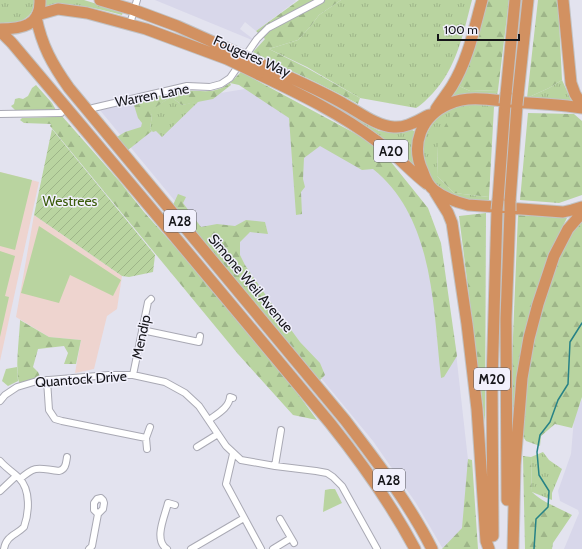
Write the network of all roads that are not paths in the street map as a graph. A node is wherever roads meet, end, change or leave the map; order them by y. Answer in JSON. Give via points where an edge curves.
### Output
{"nodes":[{"id":1,"x":40,"y":0,"type":"edge"},
{"id":2,"x":100,"y":0,"type":"edge"},
{"id":3,"x":321,"y":0,"type":"edge"},
{"id":4,"x":482,"y":0,"type":"edge"},
{"id":5,"x":515,"y":0,"type":"edge"},
{"id":6,"x":528,"y":0,"type":"edge"},
{"id":7,"x":563,"y":0,"type":"edge"},
{"id":8,"x":136,"y":5,"type":"edge"},
{"id":9,"x":37,"y":16,"type":"junction"},
{"id":10,"x":130,"y":24,"type":"junction"},
{"id":11,"x":0,"y":30,"type":"edge"},
{"id":12,"x":229,"y":55,"type":"junction"},
{"id":13,"x":260,"y":69,"type":"junction"},
{"id":14,"x":582,"y":104,"type":"edge"},
{"id":15,"x":93,"y":108,"type":"dead end"},
{"id":16,"x":582,"y":108,"type":"edge"},
{"id":17,"x":433,"y":112,"type":"junction"},
{"id":18,"x":61,"y":113,"type":"dead end"},
{"id":19,"x":0,"y":114,"type":"edge"},
{"id":20,"x":432,"y":188,"type":"junction"},
{"id":21,"x":582,"y":207,"type":"edge"},
{"id":22,"x":582,"y":213,"type":"edge"},
{"id":23,"x":151,"y":299,"type":"dead end"},
{"id":24,"x":142,"y":330,"type":"junction"},
{"id":25,"x":200,"y":336,"type":"dead end"},
{"id":26,"x":133,"y":375,"type":"junction"},
{"id":27,"x":47,"y":380,"type":"junction"},
{"id":28,"x":229,"y":397,"type":"dead end"},
{"id":29,"x":0,"y":401,"type":"edge"},
{"id":30,"x":209,"y":420,"type":"junction"},
{"id":31,"x":150,"y":427,"type":"dead end"},
{"id":32,"x":281,"y":430,"type":"dead end"},
{"id":33,"x":218,"y":434,"type":"junction"},
{"id":34,"x":146,"y":438,"type":"junction"},
{"id":35,"x":198,"y":448,"type":"dead end"},
{"id":36,"x":147,"y":449,"type":"dead end"},
{"id":37,"x":233,"y":454,"type":"junction"},
{"id":38,"x":67,"y":457,"type":"dead end"},
{"id":39,"x":0,"y":461,"type":"edge"},
{"id":40,"x":275,"y":466,"type":"junction"},
{"id":41,"x":18,"y":478,"type":"junction"},
{"id":42,"x":0,"y":492,"type":"edge"},
{"id":43,"x":175,"y":505,"type":"dead end"},
{"id":44,"x":98,"y":514,"type":"dead end"},
{"id":45,"x":244,"y":518,"type":"junction"},
{"id":46,"x":280,"y":519,"type":"dead end"},
{"id":47,"x":4,"y":549,"type":"edge"},
{"id":48,"x":89,"y":549,"type":"edge"},
{"id":49,"x":167,"y":549,"type":"edge"},
{"id":50,"x":191,"y":549,"type":"edge"},
{"id":51,"x":261,"y":549,"type":"edge"},
{"id":52,"x":273,"y":549,"type":"edge"},
{"id":53,"x":377,"y":549,"type":"edge"},
{"id":54,"x":415,"y":549,"type":"edge"},
{"id":55,"x":432,"y":549,"type":"edge"},
{"id":56,"x":489,"y":549,"type":"edge"},
{"id":57,"x":493,"y":549,"type":"edge"},
{"id":58,"x":508,"y":549,"type":"edge"},
{"id":59,"x":513,"y":549,"type":"edge"}],
"edges":[{"from":1,"to":9,"type":"highway"},
{"from":2,"to":8,"type":"highway","name":"Fougeres Way","number":"A20"},
{"from":3,"to":15,"type":"street","name":"Warren Lane","via":[[268,28],[257,38],[230,78],[221,84],[210,88],[187,86]]},
{"from":4,"to":17,"type":"highway","via":[[464,63],[452,86]]},
{"from":5,"to":57,"type":"highway","number":"M20","via":[[497,205],[492,383]]},
{"from":6,"to":58,"type":"highway","number":"M20","via":[[517,100],[510,206],[505,411]]},
{"from":7,"to":14,"type":"highway","via":[[571,83]]},
{"from":8,"to":10,"type":"street"},
{"from":8,"to":12,"type":"highway","name":"Fougeres Way","number":"A20"},
{"from":9,"to":10,"type":"highway","name":"Fougeres Way","number":"A20","via":[[51,10],[62,9]]},
{"from":9,"to":11,"type":"highway","name":"Fougeres Way","via":[[20,28]]},
{"from":9,"to":55,"type":"highway","name":"Simone Weil Avenue","number":"A28","via":[[40,37],[47,53],[69,88],[345,420],[407,506]]},
{"from":10,"to":12,"type":"highway","name":"Fougeres Way","number":"A20"},
{"from":11,"to":54,"type":"highway","name":"Simone Weil Avenue","number":"A28","via":[[330,423],[386,499]]},
{"from":12,"to":13,"type":"highway","name":"Fougeres Way","number":"A20","bridge":true},
{"from":13,"to":17,"type":"highway","name":"Fougeres Way","number":"A20","via":[[343,103],[370,120],[385,125],[394,127],[412,124]]},
{"from":13,"to":20,"type":"highway","name":"Fougeres Way","number":"A20","via":[[348,120],[394,154]]},
{"from":16,"to":17,"type":"highway","name":"Fougeres Way","via":[[477,99],[450,103]]},
{"from":17,"to":20,"type":"highway","via":[[420,133],[418,147],[421,169]]},
{"from":18,"to":19,"type":"street"},
{"from":20,"to":21,"type":"highway","via":[[456,202],[468,205],[564,212]]},
{"from":20,"to":56,"type":"highway","number":"M20","via":[[452,223],[477,409],[486,541]]},
{"from":22,"to":59,"type":"highway","number":"M20","via":[[568,229],[554,256],[529,338],[522,378],[514,465]]},
{"from":23,"to":24,"type":"street","name":"Mendip","via":[[148,302]]},
{"from":24,"to":25,"type":"street","via":[[199,342]]},
{"from":24,"to":26,"type":"street","name":"Mendip"},
{"from":26,"to":27,"type":"street","name":"Quantock Drive"},
{"from":26,"to":30,"type":"street","name":"Quantock Drive","via":[[165,382],[181,391],[199,406]]},
{"from":27,"to":29,"type":"street","name":"Quantock Drive","via":[[17,386]]},
{"from":27,"to":34,"type":"street","via":[[49,410],[55,419]]},
{"from":28,"to":30,"type":"street","via":[[229,403],[225,408]]},
{"from":30,"to":33,"type":"street","name":"Quantock Drive"},
{"from":31,"to":34,"type":"street"},
{"from":32,"to":40,"type":"street"},
{"from":33,"to":35,"type":"street"},
{"from":33,"to":37,"type":"street","name":"Quantock Drive"},
{"from":34,"to":36,"type":"street"},
{"from":37,"to":40,"type":"street","name":"Quantock Drive","via":[[240,460]]},
{"from":37,"to":45,"type":"street","via":[[226,484]]},
{"from":38,"to":41,"type":"street","via":[[62,470],[35,468]]},
{"from":39,"to":41,"type":"street"},
{"from":40,"to":53,"type":"street","name":"Quantock Drive","via":[[312,470],[334,477],[342,486]]},
{"from":41,"to":42,"type":"street"},
{"from":41,"to":47,"type":"street","via":[[27,494],[25,523],[21,530],[9,538]]},
{"from":43,"to":49,"type":"street","via":[[168,503],[160,535],[160,541]]},
{"from":44,"to":48,"type":"street","via":[[92,546]]},
{"from":45,"to":50,"type":"street"},
{"from":45,"to":51,"type":"street"},
{"from":46,"to":52,"type":"street","via":[[293,540]]}]}
